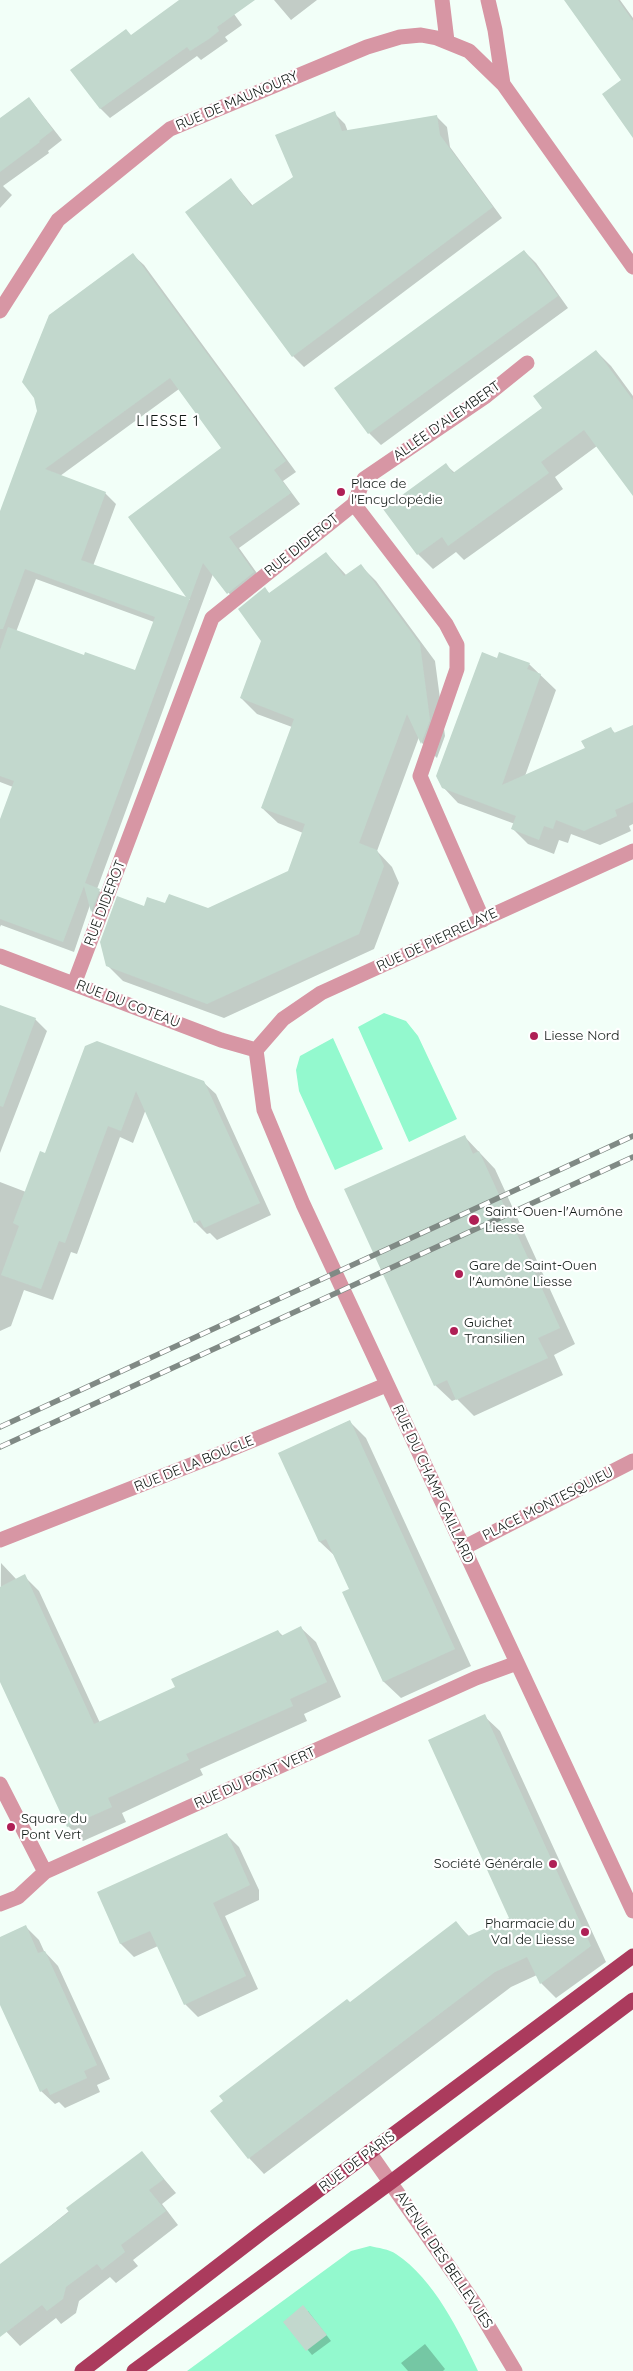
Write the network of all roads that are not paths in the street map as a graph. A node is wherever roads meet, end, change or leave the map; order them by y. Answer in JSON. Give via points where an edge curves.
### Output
{"nodes":[{"id":1,"x":442,"y":0,"type":"edge"},
{"id":2,"x":488,"y":0,"type":"edge"},
{"id":3,"x":447,"y":41,"type":"junction"},
{"id":4,"x":503,"y":84,"type":"junction"},
{"id":5,"x":633,"y":267,"type":"edge"},
{"id":6,"x":0,"y":311,"type":"edge"},
{"id":7,"x":527,"y":363,"type":"dead end"},
{"id":8,"x":354,"y":504,"type":"junction"},
{"id":9,"x":633,"y":851,"type":"edge"},
{"id":10,"x":483,"y":920,"type":"junction"},
{"id":11,"x":0,"y":956,"type":"edge"},
{"id":12,"x":74,"y":984,"type":"junction"},
{"id":13,"x":256,"y":1050,"type":"junction"},
{"id":14,"x":383,"y":1378,"type":"junction"},
{"id":15,"x":633,"y":1461,"type":"edge"},
{"id":16,"x":0,"y":1540,"type":"edge"},
{"id":17,"x":463,"y":1548,"type":"junction"},
{"id":18,"x":517,"y":1663,"type":"junction"},
{"id":19,"x":0,"y":1784,"type":"edge"},
{"id":20,"x":45,"y":1872,"type":"junction"},
{"id":21,"x":0,"y":1904,"type":"edge"},
{"id":22,"x":633,"y":1911,"type":"edge"},
{"id":23,"x":633,"y":1956,"type":"edge"},
{"id":24,"x":633,"y":2000,"type":"edge"},
{"id":25,"x":369,"y":2152,"type":"junction"},
{"id":26,"x":391,"y":2182,"type":"junction"},
{"id":27,"x":82,"y":2371,"type":"edge"},
{"id":28,"x":134,"y":2371,"type":"edge"},
{"id":29,"x":515,"y":2371,"type":"edge"}],
"edges":[{"from":1,"to":3,"type":"street"},
{"from":2,"to":4,"type":"street"},
{"from":3,"to":4,"type":"street","name":"RUE DE MAUNOURY","via":[[469,51]]},
{"from":3,"to":6,"type":"street","name":"RUE DE MAUNOURY","via":[[411,35],[367,47],[170,129],[58,220]]},
{"from":4,"to":5,"type":"street","name":"RUE DE MAUNOURY"},
{"from":7,"to":8,"type":"street","name":"ALLÉE D'ALEMBERT","via":[[486,396],[364,479]]},
{"from":8,"to":10,"type":"street","name":"RUE DIDEROT","via":[[446,624],[458,645],[457,669],[420,776]]},
{"from":8,"to":12,"type":"street","name":"RUE DIDEROT","via":[[212,618]]},
{"from":9,"to":10,"type":"street","name":"RUE DE PIERRELAYE"},
{"from":10,"to":13,"type":"street","name":"RUE DE PIERRELAYE","via":[[321,994],[283,1019]]},
{"from":11,"to":12,"type":"street","name":"RUE DU COTEAU"},
{"from":12,"to":13,"type":"street","name":"RUE DU COTEAU"},
{"from":13,"to":14,"type":"street","name":"RUE DU CHAMP GAILLARD","via":[[264,1110],[303,1204]]},
{"from":14,"to":16,"type":"street","name":"RUE DE LA BOUCLE","via":[[233,1449]]},
{"from":14,"to":17,"type":"street","name":"RUE DU CHAMP GAILLARD"},
{"from":15,"to":17,"type":"street","name":"PLACE MONTESQUIEU"},
{"from":17,"to":18,"type":"street","name":"RUE DU CHAMP GAILLARD"},
{"from":18,"to":20,"type":"street","name":"RUE DU PONT VERT","via":[[476,1678]]},
{"from":18,"to":22,"type":"street","name":"RUE DU CHAMP GAILLARD"},
{"from":19,"to":20,"type":"street"},
{"from":20,"to":21,"type":"street","name":"RUE DU PONT VERT","via":[[18,1897]]},
{"from":23,"to":25,"type":"main road","name":"RUE DE PARIS"},
{"from":24,"to":26,"type":"main road"},
{"from":25,"to":26,"type":"street","name":"AVENUE DES BELLEVUES"},
{"from":25,"to":27,"type":"main road","name":"RUE DE PARIS"},
{"from":26,"to":28,"type":"main road"},
{"from":26,"to":29,"type":"street","name":"AVENUE DES BELLEVUES","via":[[475,2304]]}]}
